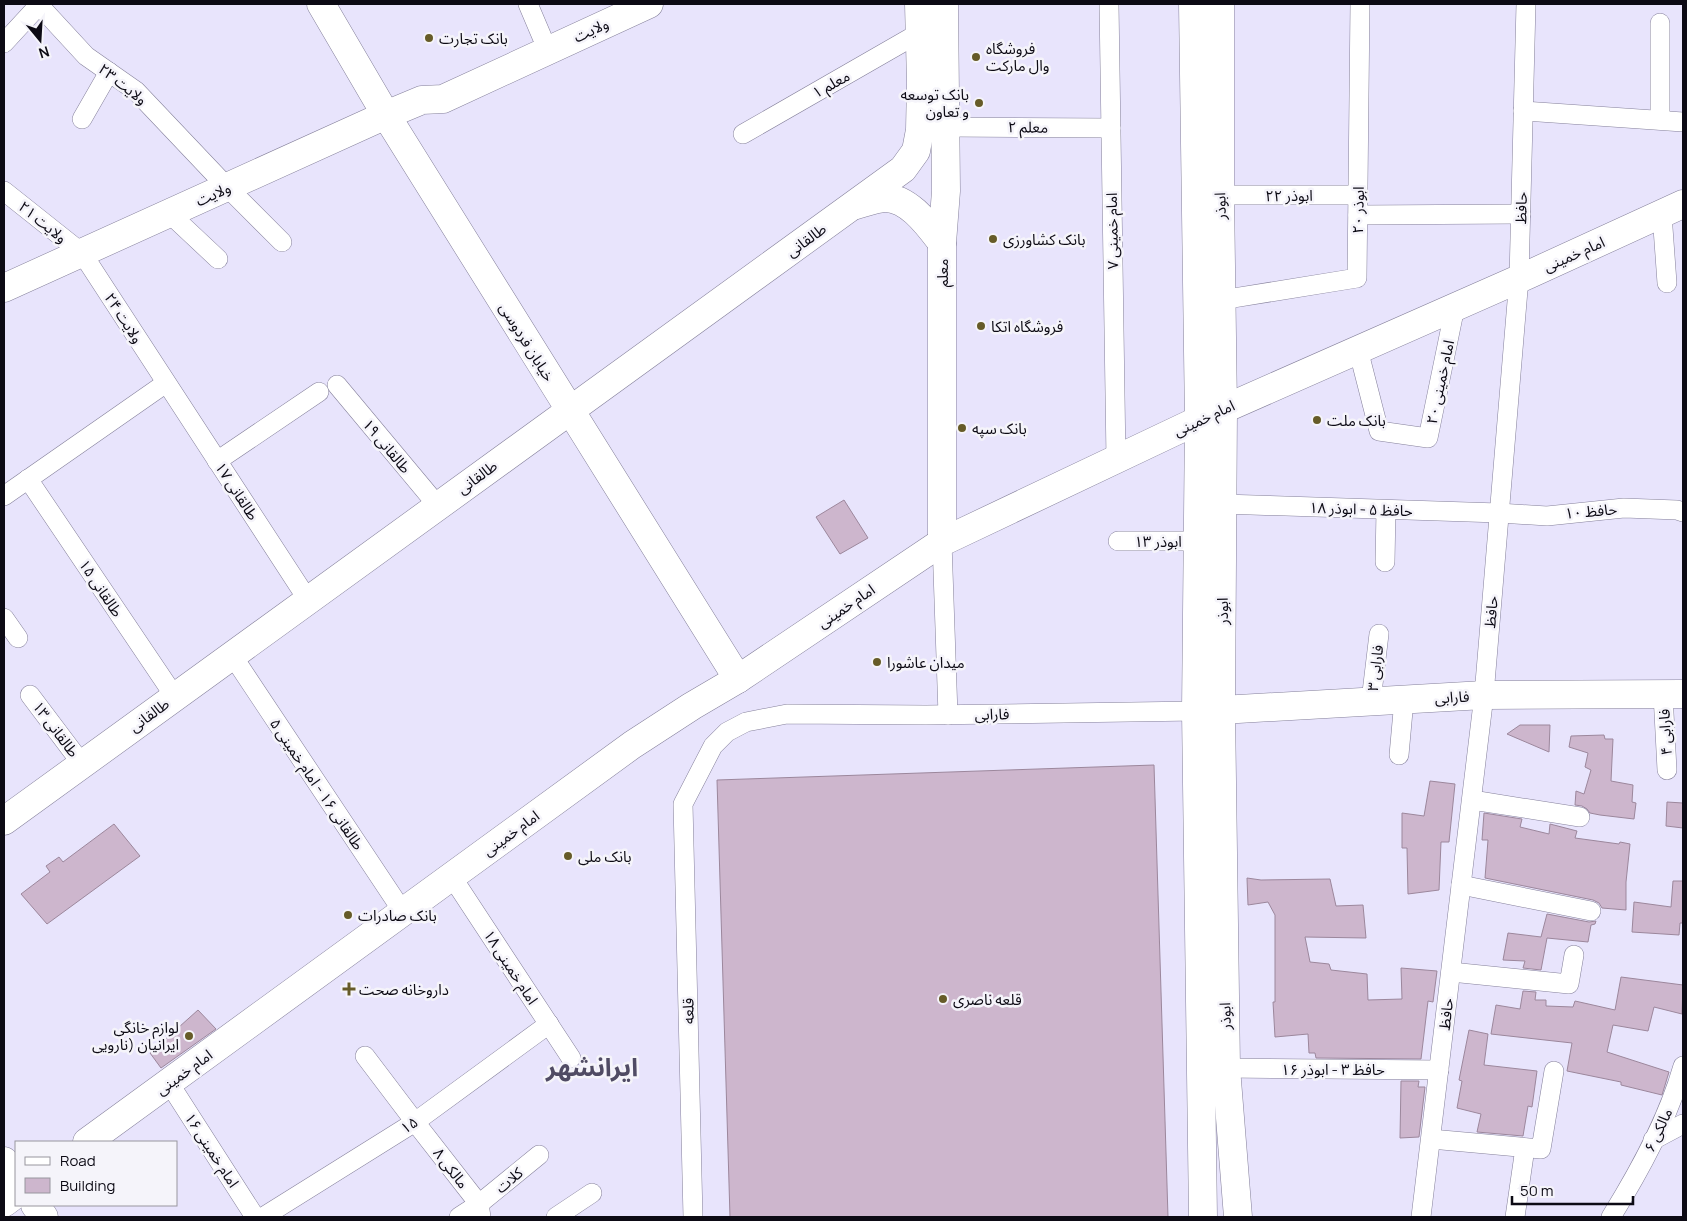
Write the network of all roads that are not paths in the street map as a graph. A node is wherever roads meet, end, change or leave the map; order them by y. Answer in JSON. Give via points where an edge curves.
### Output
{"nodes":[{"id":1,"x":38,"y":4,"type":"edge"},
{"id":2,"x":321,"y":4,"type":"edge"},
{"id":3,"x":528,"y":4,"type":"edge"},
{"id":4,"x":615,"y":4,"type":"edge"},
{"id":5,"x":649,"y":4,"type":"edge"},
{"id":6,"x":919,"y":4,"type":"edge"},
{"id":7,"x":944,"y":4,"type":"edge"},
{"id":8,"x":1109,"y":4,"type":"edge"},
{"id":9,"x":1193,"y":4,"type":"edge"},
{"id":10,"x":1220,"y":4,"type":"edge"},
{"id":11,"x":1360,"y":4,"type":"edge"},
{"id":12,"x":1526,"y":4,"type":"edge"},
{"id":13,"x":1660,"y":23,"type":"dead end"},
{"id":14,"x":919,"y":33,"type":"junction"},
{"id":15,"x":542,"y":37,"type":"junction"},
{"id":16,"x":4,"y":43,"type":"edge"},
{"id":17,"x":109,"y":72,"type":"junction"},
{"id":18,"x":422,"y":100,"type":"junction"},
{"id":19,"x":1523,"y":111,"type":"junction"},
{"id":20,"x":386,"y":114,"type":"junction"},
{"id":21,"x":82,"y":119,"type":"dead end"},
{"id":22,"x":1660,"y":120,"type":"junction"},
{"id":23,"x":1683,"y":122,"type":"edge"},
{"id":24,"x":946,"y":127,"type":"junction"},
{"id":25,"x":1111,"y":128,"type":"junction"},
{"id":26,"x":743,"y":134,"type":"dead end"},
{"id":27,"x":227,"y":187,"type":"junction"},
{"id":28,"x":4,"y":190,"type":"edge"},
{"id":29,"x":1358,"y":195,"type":"junction"},
{"id":30,"x":1220,"y":196,"type":"junction"},
{"id":31,"x":854,"y":205,"type":"junction"},
{"id":32,"x":1673,"y":209,"type":"edge"},
{"id":33,"x":169,"y":214,"type":"junction"},
{"id":34,"x":1521,"y":214,"type":"junction"},
{"id":35,"x":1358,"y":215,"type":"junction"},
{"id":36,"x":282,"y":242,"type":"dead end"},
{"id":37,"x":942,"y":243,"type":"junction"},
{"id":38,"x":82,"y":253,"type":"junction"},
{"id":39,"x":218,"y":259,"type":"dead end"},
{"id":40,"x":1519,"y":278,"type":"junction"},
{"id":41,"x":1667,"y":283,"type":"dead end"},
{"id":42,"x":4,"y":288,"type":"edge"},
{"id":43,"x":1221,"y":300,"type":"junction"},
{"id":44,"x":1455,"y":306,"type":"junction"},
{"id":45,"x":1358,"y":349,"type":"junction"},
{"id":46,"x":166,"y":383,"type":"junction"},
{"id":47,"x":337,"y":385,"type":"dead end"},
{"id":48,"x":319,"y":392,"type":"dead end"},
{"id":49,"x":569,"y":410,"type":"junction"},
{"id":50,"x":1211,"y":414,"type":"junction"},
{"id":51,"x":1116,"y":459,"type":"junction"},
{"id":52,"x":218,"y":461,"type":"junction"},
{"id":53,"x":28,"y":479,"type":"junction"},
{"id":54,"x":4,"y":496,"type":"edge"},
{"id":55,"x":1222,"y":504,"type":"junction"},
{"id":56,"x":438,"y":506,"type":"junction"},
{"id":57,"x":1386,"y":510,"type":"junction"},
{"id":58,"x":1683,"y":512,"type":"edge"},
{"id":59,"x":1499,"y":513,"type":"junction"},
{"id":60,"x":1118,"y":541,"type":"dead end"},
{"id":61,"x":1198,"y":541,"type":"junction"},
{"id":62,"x":942,"y":542,"type":"junction"},
{"id":63,"x":1385,"y":562,"type":"dead end"},
{"id":64,"x":308,"y":600,"type":"junction"},
{"id":65,"x":4,"y":618,"type":"edge"},
{"id":66,"x":1379,"y":634,"type":"dead end"},
{"id":67,"x":18,"y":638,"type":"dead end"},
{"id":68,"x":232,"y":656,"type":"junction"},
{"id":69,"x":738,"y":678,"type":"junction"},
{"id":70,"x":1673,"y":694,"type":"edge"},
{"id":71,"x":30,"y":695,"type":"dead end"},
{"id":72,"x":1484,"y":695,"type":"junction"},
{"id":73,"x":175,"y":697,"type":"junction"},
{"id":74,"x":1404,"y":700,"type":"junction"},
{"id":75,"x":1371,"y":701,"type":"junction"},
{"id":76,"x":1209,"y":710,"type":"junction"},
{"id":77,"x":948,"y":715,"type":"junction"},
{"id":78,"x":1399,"y":755,"type":"dead end"},
{"id":79,"x":82,"y":764,"type":"junction"},
{"id":80,"x":1667,"y":770,"type":"dead end"},
{"id":81,"x":1472,"y":800,"type":"junction"},
{"id":82,"x":683,"y":804,"type":"joint"},
{"id":83,"x":1580,"y":817,"type":"dead end"},
{"id":84,"x":4,"y":821,"type":"edge"},
{"id":85,"x":452,"y":877,"type":"junction"},
{"id":86,"x":1462,"y":885,"type":"junction"},
{"id":87,"x":1591,"y":911,"type":"dead end"},
{"id":88,"x":403,"y":912,"type":"junction"},
{"id":89,"x":1574,"y":955,"type":"dead end"},
{"id":90,"x":1451,"y":972,"type":"junction"},
{"id":91,"x":549,"y":1024,"type":"junction"},
{"id":92,"x":365,"y":1056,"type":"dead end"},
{"id":93,"x":571,"y":1058,"type":"dead end"},
{"id":94,"x":1683,"y":1066,"type":"edge"},
{"id":95,"x":1226,"y":1068,"type":"junction"},
{"id":96,"x":1440,"y":1070,"type":"junction"},
{"id":97,"x":1554,"y":1071,"type":"dead end"},
{"id":98,"x":169,"y":1083,"type":"junction"},
{"id":99,"x":415,"y":1122,"type":"junction"},
{"id":100,"x":1683,"y":1124,"type":"edge"},
{"id":101,"x":1431,"y":1139,"type":"junction"},
{"id":102,"x":1653,"y":1140,"type":"junction"},
{"id":103,"x":88,"y":1141,"type":"edge"},
{"id":104,"x":1525,"y":1148,"type":"junction"},
{"id":105,"x":539,"y":1155,"type":"dead end"},
{"id":106,"x":4,"y":1161,"type":"edge"},
{"id":107,"x":15,"y":1177,"type":"edge"},
{"id":108,"x":592,"y":1193,"type":"dead end"},
{"id":109,"x":15,"y":1195,"type":"edge"},
{"id":110,"x":4,"y":1203,"type":"edge"},
{"id":111,"x":36,"y":1206,"type":"edge"},
{"id":112,"x":480,"y":1211,"type":"edge"},
{"id":113,"x":44,"y":1217,"type":"edge"},
{"id":114,"x":255,"y":1217,"type":"edge"},
{"id":115,"x":263,"y":1217,"type":"edge"},
{"id":116,"x":459,"y":1217,"type":"edge"},
{"id":117,"x":556,"y":1217,"type":"edge"},
{"id":118,"x":693,"y":1217,"type":"edge"},
{"id":119,"x":1203,"y":1217,"type":"edge"},
{"id":120,"x":1238,"y":1217,"type":"edge"},
{"id":121,"x":1421,"y":1217,"type":"edge"},
{"id":122,"x":1515,"y":1217,"type":"edge"},
{"id":123,"x":1611,"y":1217,"type":"edge"}],
"edges":[{"from":1,"to":16,"type":"street"},
{"from":1,"to":17,"type":"street","name":"ولایت ۲۳","via":[[86,56]]},
{"from":2,"to":20,"type":"main road","name":"خیابان فردوسی"},
{"from":3,"to":15,"type":"street"},
{"from":4,"to":15,"type":"main road","name":"ولایت"},
{"from":5,"to":18,"type":"main road","name":"ولایت","via":[[443,99]]},
{"from":6,"to":14,"type":"main road"},
{"from":7,"to":24,"type":"main road","name":"معلم"},
{"from":8,"to":25,"type":"street","name":"امام خمینی ۷"},
{"from":9,"to":50,"type":"main road","name":"ابوذر"},
{"from":10,"to":30,"type":"main road","name":"ابوذر"},
{"from":11,"to":29,"type":"street","name":"ابوذر ۲۰"},
{"from":12,"to":19,"type":"street","name":"حافظ"},
{"from":13,"to":22,"type":"street"},
{"from":14,"to":26,"type":"street","name":"معلم ۱"},
{"from":14,"to":31,"type":"main road","name":"طالقانی","via":[[920,114],[916,151],[903,169]]},
{"from":15,"to":18,"type":"main road","name":"ولایت","via":[[437,85]]},
{"from":17,"to":21,"type":"street"},
{"from":17,"to":27,"type":"street","name":"ولایت ۲۳","via":[[136,91]]},
{"from":18,"to":20,"type":"main road","name":"ولایت"},
{"from":19,"to":22,"type":"street"},
{"from":19,"to":34,"type":"street","name":"حافظ"},
{"from":20,"to":27,"type":"main road","name":"ولایت"},
{"from":20,"to":49,"type":"main road","name":"خیابان فردوسی"},
{"from":22,"to":23,"type":"street"},
{"from":24,"to":25,"type":"street","name":"معلم ۲"},
{"from":24,"to":37,"type":"main road","name":"معلم"},
{"from":25,"to":51,"type":"street","name":"امام خمینی ۷"},
{"from":27,"to":33,"type":"main road","name":"ولایت"},
{"from":27,"to":36,"type":"street","name":"ولایت ۲۳"},
{"from":28,"to":38,"type":"street","name":"ولایت ۲۱"},
{"from":29,"to":30,"type":"street","name":"ابوذر ۲۲"},
{"from":29,"to":35,"type":"street","name":"ابوذر ۲۰"},
{"from":30,"to":43,"type":"main road","name":"ابوذر"},
{"from":31,"to":37,"type":"main road","via":[[885,198],[901,202],[918,213]]},
{"from":31,"to":49,"type":"main road","name":"طالقانی"},
{"from":32,"to":40,"type":"main road","name":"امام خمینی"},
{"from":32,"to":41,"type":"street"},
{"from":33,"to":38,"type":"main road","name":"ولایت"},
{"from":33,"to":39,"type":"street"},
{"from":34,"to":35,"type":"street"},
{"from":34,"to":40,"type":"street","name":"حافظ"},
{"from":35,"to":43,"type":"street","name":"ابوذر ۲۰","via":[[1357,278]]},
{"from":37,"to":62,"type":"main road","name":"معلم"},
{"from":38,"to":42,"type":"main road","name":"ولایت"},
{"from":38,"to":46,"type":"street","name":"ولایت ۲۴"},
{"from":40,"to":44,"type":"main road","name":"امام خمینی"},
{"from":40,"to":59,"type":"street","name":"حافظ"},
{"from":43,"to":50,"type":"main road","name":"ابوذر"},
{"from":44,"to":45,"type":"main road","name":"امام خمینی"},
{"from":44,"to":45,"type":"street","name":"امام خمینی ۲۰","via":[[1428,438],[1379,431]]},
{"from":45,"to":50,"type":"main road","name":"امام خمینی"},
{"from":46,"to":52,"type":"street","name":"طالقانی ۱۷"},
{"from":46,"to":53,"type":"street"},
{"from":47,"to":56,"type":"street","name":"طالقانی ۱۹"},
{"from":48,"to":52,"type":"street"},
{"from":49,"to":56,"type":"main road","name":"طالقانی"},
{"from":49,"to":69,"type":"main road","name":"خیابان فردوسی"},
{"from":50,"to":51,"type":"main road","name":"امام خمینی"},
{"from":50,"to":55,"type":"main road","name":"ابوذر"},
{"from":50,"to":61,"type":"main road","name":"ابوذر"},
{"from":51,"to":62,"type":"main road","name":"امام خمینی"},
{"from":52,"to":64,"type":"street","name":"طالقانی ۱۷"},
{"from":53,"to":54,"type":"street"},
{"from":53,"to":73,"type":"street","name":"طالقانی ۱۵"},
{"from":55,"to":57,"type":"street","name":"حافظ ۵ - ابوذر ۱۸"},
{"from":55,"to":76,"type":"main road","name":"ابوذر"},
{"from":56,"to":64,"type":"main road","name":"طالقانی"},
{"from":57,"to":59,"type":"street","name":"حافظ ۵ - ابوذر ۱۸"},
{"from":57,"to":63,"type":"street"},
{"from":58,"to":59,"type":"street","name":"حافظ ۱۰","via":[[1624,508],[1547,516]]},
{"from":59,"to":72,"type":"street","name":"حافظ"},
{"from":60,"to":61,"type":"street","name":"ابوذر ۱۳"},
{"from":61,"to":76,"type":"main road","name":"ابوذر"},
{"from":62,"to":69,"type":"main road","name":"امام خمینی"},
{"from":62,"to":77,"type":"street"},
{"from":64,"to":68,"type":"main road","name":"طالقانی"},
{"from":65,"to":67,"type":"street"},
{"from":66,"to":75,"type":"street","name":"فارابی ۳"},
{"from":68,"to":73,"type":"main road","name":"طالقانی"},
{"from":68,"to":88,"type":"street","name":"طالقانی ۱۶ - امام خمینی ۵"},
{"from":69,"to":85,"type":"main road","name":"امام خمینی","via":[[632,745]]},
{"from":70,"to":72,"type":"main road","name":"فارابی"},
{"from":70,"to":80,"type":"street","name":"فارابی ۴"},
{"from":71,"to":79,"type":"street","name":"طالقانی ۱۳"},
{"from":72,"to":74,"type":"main road","name":"فارابی"},
{"from":72,"to":81,"type":"street","name":"حافظ"},
{"from":73,"to":79,"type":"main road","name":"طالقانی"},
{"from":74,"to":75,"type":"main road","name":"فارابی"},
{"from":74,"to":78,"type":"street"},
{"from":75,"to":76,"type":"main road","name":"فارابی"},
{"from":76,"to":77,"type":"street","name":"فارابی"},
{"from":76,"to":95,"type":"main road","name":"ابوذر"},
{"from":76,"to":119,"type":"main road","name":"ابوذر"},
{"from":77,"to":82,"type":"street","name":"فارابی","via":[[787,714],[746,722],[727,732],[713,746]]},
{"from":79,"to":84,"type":"main road","name":"طالقانی"},
{"from":81,"to":83,"type":"street"},
{"from":81,"to":86,"type":"street","name":"حافظ"},
{"from":82,"to":118,"type":"street","name":"قلعه"},
{"from":85,"to":88,"type":"main road","name":"امام خمینی"},
{"from":85,"to":91,"type":"street","name":"امام خمینی ۱۸"},
{"from":86,"to":87,"type":"street"},
{"from":86,"to":90,"type":"street","name":"حافظ"},
{"from":88,"to":98,"type":"main road","name":"امام خمینی"},
{"from":89,"to":90,"type":"street","via":[[1569,984]]},
{"from":90,"to":96,"type":"street","name":"حافظ"},
{"from":91,"to":93,"type":"street","name":"امام خمینی ۱۸"},
{"from":91,"to":99,"type":"street","name":"۱۵"},
{"from":92,"to":99,"type":"street","name":"مالکی ۸"},
{"from":94,"to":102,"type":"street","name":"مالکی ۶","via":[[1676,1090]]},
{"from":95,"to":96,"type":"street","name":"حافظ ۳ - ابوذر ۱۶"},
{"from":95,"to":120,"type":"main road","name":"ابوذر"},
{"from":96,"to":101,"type":"street","name":"حافظ"},
{"from":97,"to":104,"type":"street","via":[[1541,1150]]},
{"from":98,"to":103,"type":"main road","name":"امام خمینی"},
{"from":98,"to":114,"type":"street","name":"امام خمینی ۱۶"},
{"from":99,"to":112,"type":"street","name":"مالکی ۸"},
{"from":99,"to":115,"type":"street","name":"۱۵"},
{"from":100,"to":102,"type":"street"},
{"from":101,"to":104,"type":"street"},
{"from":101,"to":121,"type":"street","name":"حافظ"},
{"from":102,"to":123,"type":"street","name":"مالکی ۶","via":[[1636,1177]]},
{"from":104,"to":122,"type":"street"},
{"from":105,"to":112,"type":"street","name":"کلات"},
{"from":106,"to":107,"type":"main road"},
{"from":108,"to":117,"type":"street"},
{"from":109,"to":110,"type":"main road"},
{"from":111,"to":113,"type":"main road"},
{"from":112,"to":116,"type":"street","name":"کلات"}]}
